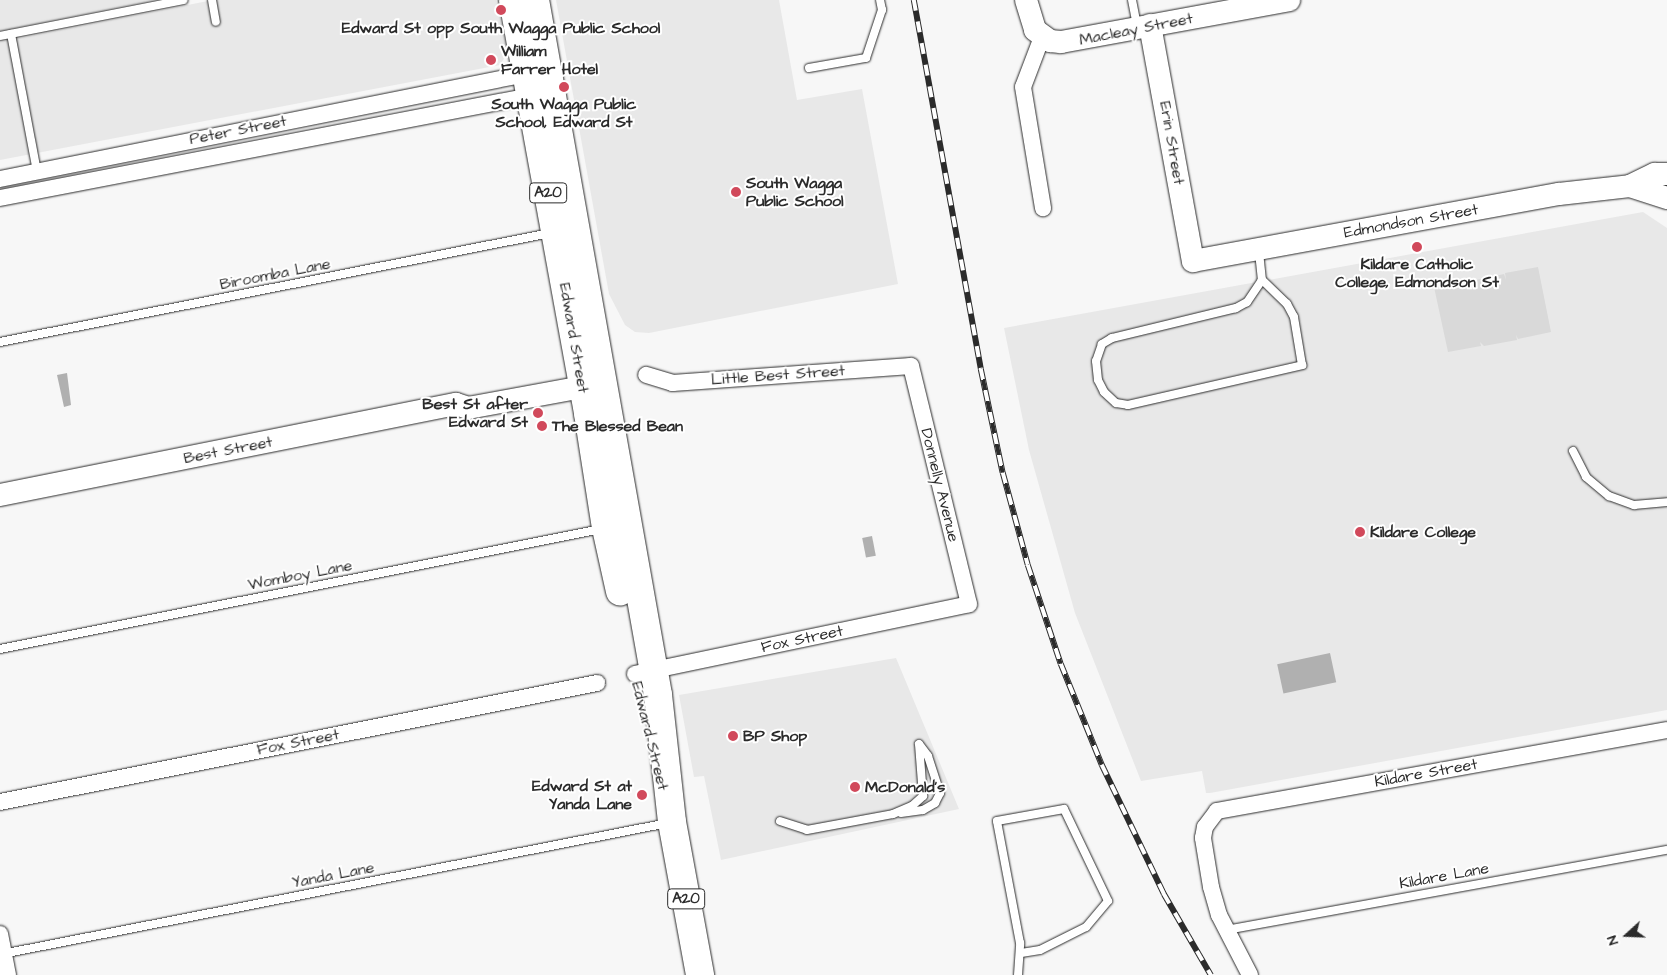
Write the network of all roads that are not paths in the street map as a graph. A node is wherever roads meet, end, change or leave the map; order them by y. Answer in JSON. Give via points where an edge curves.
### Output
{"nodes":[{"id":1,"x":183,"y":0,"type":"edge"},
{"id":2,"x":212,"y":0,"type":"edge"},
{"id":3,"x":513,"y":0,"type":"edge"},
{"id":4,"x":535,"y":0,"type":"edge"},
{"id":5,"x":880,"y":0,"type":"edge"},
{"id":6,"x":1026,"y":0,"type":"edge"},
{"id":7,"x":1132,"y":0,"type":"edge"},
{"id":8,"x":1289,"y":0,"type":"edge"},
{"id":9,"x":216,"y":22,"type":"dead end"},
{"id":10,"x":1144,"y":26,"type":"junction"},
{"id":11,"x":11,"y":34,"type":"junction"},
{"id":12,"x":0,"y":36,"type":"edge"},
{"id":13,"x":1042,"y":37,"type":"junction"},
{"id":14,"x":809,"y":68,"type":"dead end"},
{"id":15,"x":528,"y":85,"type":"junction"},
{"id":16,"x":406,"y":97,"type":"junction"},
{"id":17,"x":324,"y":113,"type":"junction"},
{"id":18,"x":410,"y":120,"type":"junction"},
{"id":19,"x":234,"y":130,"type":"junction"},
{"id":20,"x":328,"y":136,"type":"junction"},
{"id":21,"x":152,"y":147,"type":"junction"},
{"id":22,"x":237,"y":153,"type":"junction"},
{"id":23,"x":62,"y":166,"type":"junction"},
{"id":24,"x":157,"y":168,"type":"junction"},
{"id":25,"x":37,"y":172,"type":"junction"},
{"id":26,"x":1667,"y":174,"type":"edge"},
{"id":27,"x":0,"y":179,"type":"edge"},
{"id":28,"x":65,"y":186,"type":"junction"},
{"id":29,"x":1630,"y":186,"type":"junction"},
{"id":30,"x":0,"y":198,"type":"edge"},
{"id":31,"x":1667,"y":198,"type":"edge"},
{"id":32,"x":1042,"y":208,"type":"dead end"},
{"id":33,"x":555,"y":232,"type":"junction"},
{"id":34,"x":1259,"y":249,"type":"junction"},
{"id":35,"x":1193,"y":261,"type":"joint"},
{"id":36,"x":1262,"y":280,"type":"junction"},
{"id":37,"x":0,"y":342,"type":"edge"},
{"id":38,"x":911,"y":366,"type":"joint"},
{"id":39,"x":646,"y":375,"type":"dead end"},
{"id":40,"x":592,"y":377,"type":"junction"},
{"id":41,"x":1573,"y":451,"type":"dead end"},
{"id":42,"x":0,"y":496,"type":"edge"},
{"id":43,"x":1667,"y":502,"type":"edge"},
{"id":44,"x":606,"y":528,"type":"junction"},
{"id":45,"x":969,"y":604,"type":"joint"},
{"id":46,"x":0,"y":649,"type":"edge"},
{"id":47,"x":644,"y":672,"type":"junction"},
{"id":48,"x":596,"y":683,"type":"dead end"},
{"id":49,"x":1667,"y":730,"type":"edge"},
{"id":50,"x":0,"y":802,"type":"edge"},
{"id":51,"x":893,"y":814,"type":"junction"},
{"id":52,"x":780,"y":821,"type":"dead end"},
{"id":53,"x":672,"y":822,"type":"junction"},
{"id":54,"x":1667,"y":850,"type":"edge"},
{"id":55,"x":1226,"y":930,"type":"junction"},
{"id":56,"x":0,"y":934,"type":"edge"},
{"id":57,"x":1021,"y":953,"type":"junction"},
{"id":58,"x":2,"y":954,"type":"edge"},
{"id":59,"x":8,"y":975,"type":"edge"},
{"id":60,"x":700,"y":975,"type":"edge"},
{"id":61,"x":1018,"y":975,"type":"edge"},
{"id":62,"x":1250,"y":975,"type":"edge"}],
"edges":[{"from":1,"to":11,"type":"lane"},
{"from":2,"to":9,"type":"lane"},
{"from":3,"to":15,"type":"highway","name":"Edward Street","number":"A20"},
{"from":4,"to":40,"type":"highway","name":"Edward Street","number":"A20"},
{"from":5,"to":14,"type":"lane","via":[[882,10],[866,58]]},
{"from":6,"to":13,"type":"street","via":[[1030,19]]},
{"from":7,"to":10,"type":"lane"},
{"from":8,"to":10,"type":"street","name":"Macleay Street"},
{"from":10,"to":13,"type":"street","name":"Macleay Street","via":[[1061,42]]},
{"from":10,"to":35,"type":"street","name":"Erin Street"},
{"from":11,"to":12,"type":"lane"},
{"from":11,"to":25,"type":"lane"},
{"from":13,"to":32,"type":"street","via":[[1023,87]]},
{"from":15,"to":16,"type":"street","name":"Peter Street"},
{"from":15,"to":18,"type":"street","name":"Peter Street"},
{"from":15,"to":33,"type":"highway","name":"Edward Street","number":"A20"},
{"from":16,"to":17,"type":"street","name":"Peter Street"},
{"from":16,"to":18,"type":"street"},
{"from":17,"to":19,"type":"street","name":"Peter Street"},
{"from":17,"to":20,"type":"street"},
{"from":18,"to":20,"type":"street","name":"Peter Street"},
{"from":19,"to":21,"type":"street","name":"Peter Street"},
{"from":19,"to":22,"type":"street"},
{"from":20,"to":22,"type":"street","name":"Peter Street"},
{"from":21,"to":23,"type":"street","name":"Peter Street"},
{"from":21,"to":24,"type":"street"},
{"from":22,"to":24,"type":"street","name":"Peter Street"},
{"from":23,"to":25,"type":"street","name":"Peter Street"},
{"from":23,"to":28,"type":"street"},
{"from":24,"to":28,"type":"street","name":"Peter Street"},
{"from":25,"to":27,"type":"street","name":"Peter Street"},
{"from":26,"to":29,"type":"street","name":"Edmondson Street","via":[[1655,174]]},
{"from":28,"to":30,"type":"street","name":"Peter Street"},
{"from":29,"to":31,"type":"street","name":"Edmondson Street"},
{"from":29,"to":34,"type":"street","name":"Edmondson Street","via":[[1559,194]]},
{"from":33,"to":37,"type":"lane","name":"Biroomba Lane"},
{"from":33,"to":40,"type":"highway","name":"Edward Street","number":"A20"},
{"from":34,"to":35,"type":"street","name":"Edmondson Street"},
{"from":34,"to":36,"type":"lane"},
{"from":36,"to":36,"type":"lane","via":[[1247,302],[1236,308],[1112,338],[1102,344],[1096,362],[1098,380],[1104,392],[1116,403],[1128,405],[1302,365],[1294,317],[1287,304]]},
{"from":38,"to":39,"type":"street","name":"Little Best Street","via":[[674,382]]},
{"from":38,"to":45,"type":"street","name":"Donnelly Avenue"},
{"from":40,"to":42,"type":"street","name":"Best Street","via":[[468,408],[456,404]]},
{"from":40,"to":44,"type":"highway","name":"Edward Street","number":"A20"},
{"from":40,"to":47,"type":"highway","name":"Edward Street","number":"A20"},
{"from":41,"to":43,"type":"lane","via":[[1586,477],[1609,496],[1634,505]]},
{"from":44,"to":46,"type":"lane","name":"Womboy Lane"},
{"from":44,"to":47,"type":"highway","name":"Edward Street","number":"A20"},
{"from":45,"to":47,"type":"street","name":"Fox Street"},
{"from":47,"to":53,"type":"highway","name":"Edward Street","number":"A20"},
{"from":48,"to":50,"type":"street","name":"Fox Street"},
{"from":49,"to":55,"type":"street","name":"Kildare Street","via":[[1228,808],[1210,817],[1204,838],[1210,887]]},
{"from":51,"to":51,"type":"lane","via":[[924,796],[919,744],[928,756],[940,793],[935,803],[923,810]]},
{"from":51,"to":52,"type":"lane","via":[[807,830]]},
{"from":53,"to":58,"type":"lane","name":"Yanda Lane"},
{"from":53,"to":60,"type":"highway","name":"Edward Street","number":"A20"},
{"from":54,"to":55,"type":"lane","name":"Kildare Lane"},
{"from":55,"to":62,"type":"street"},
{"from":56,"to":58,"type":"street"},
{"from":57,"to":57,"type":"lane","via":[[997,821],[1064,809],[1108,901],[1086,928],[1040,950]]},
{"from":57,"to":61,"type":"lane"},
{"from":58,"to":59,"type":"street"}]}
